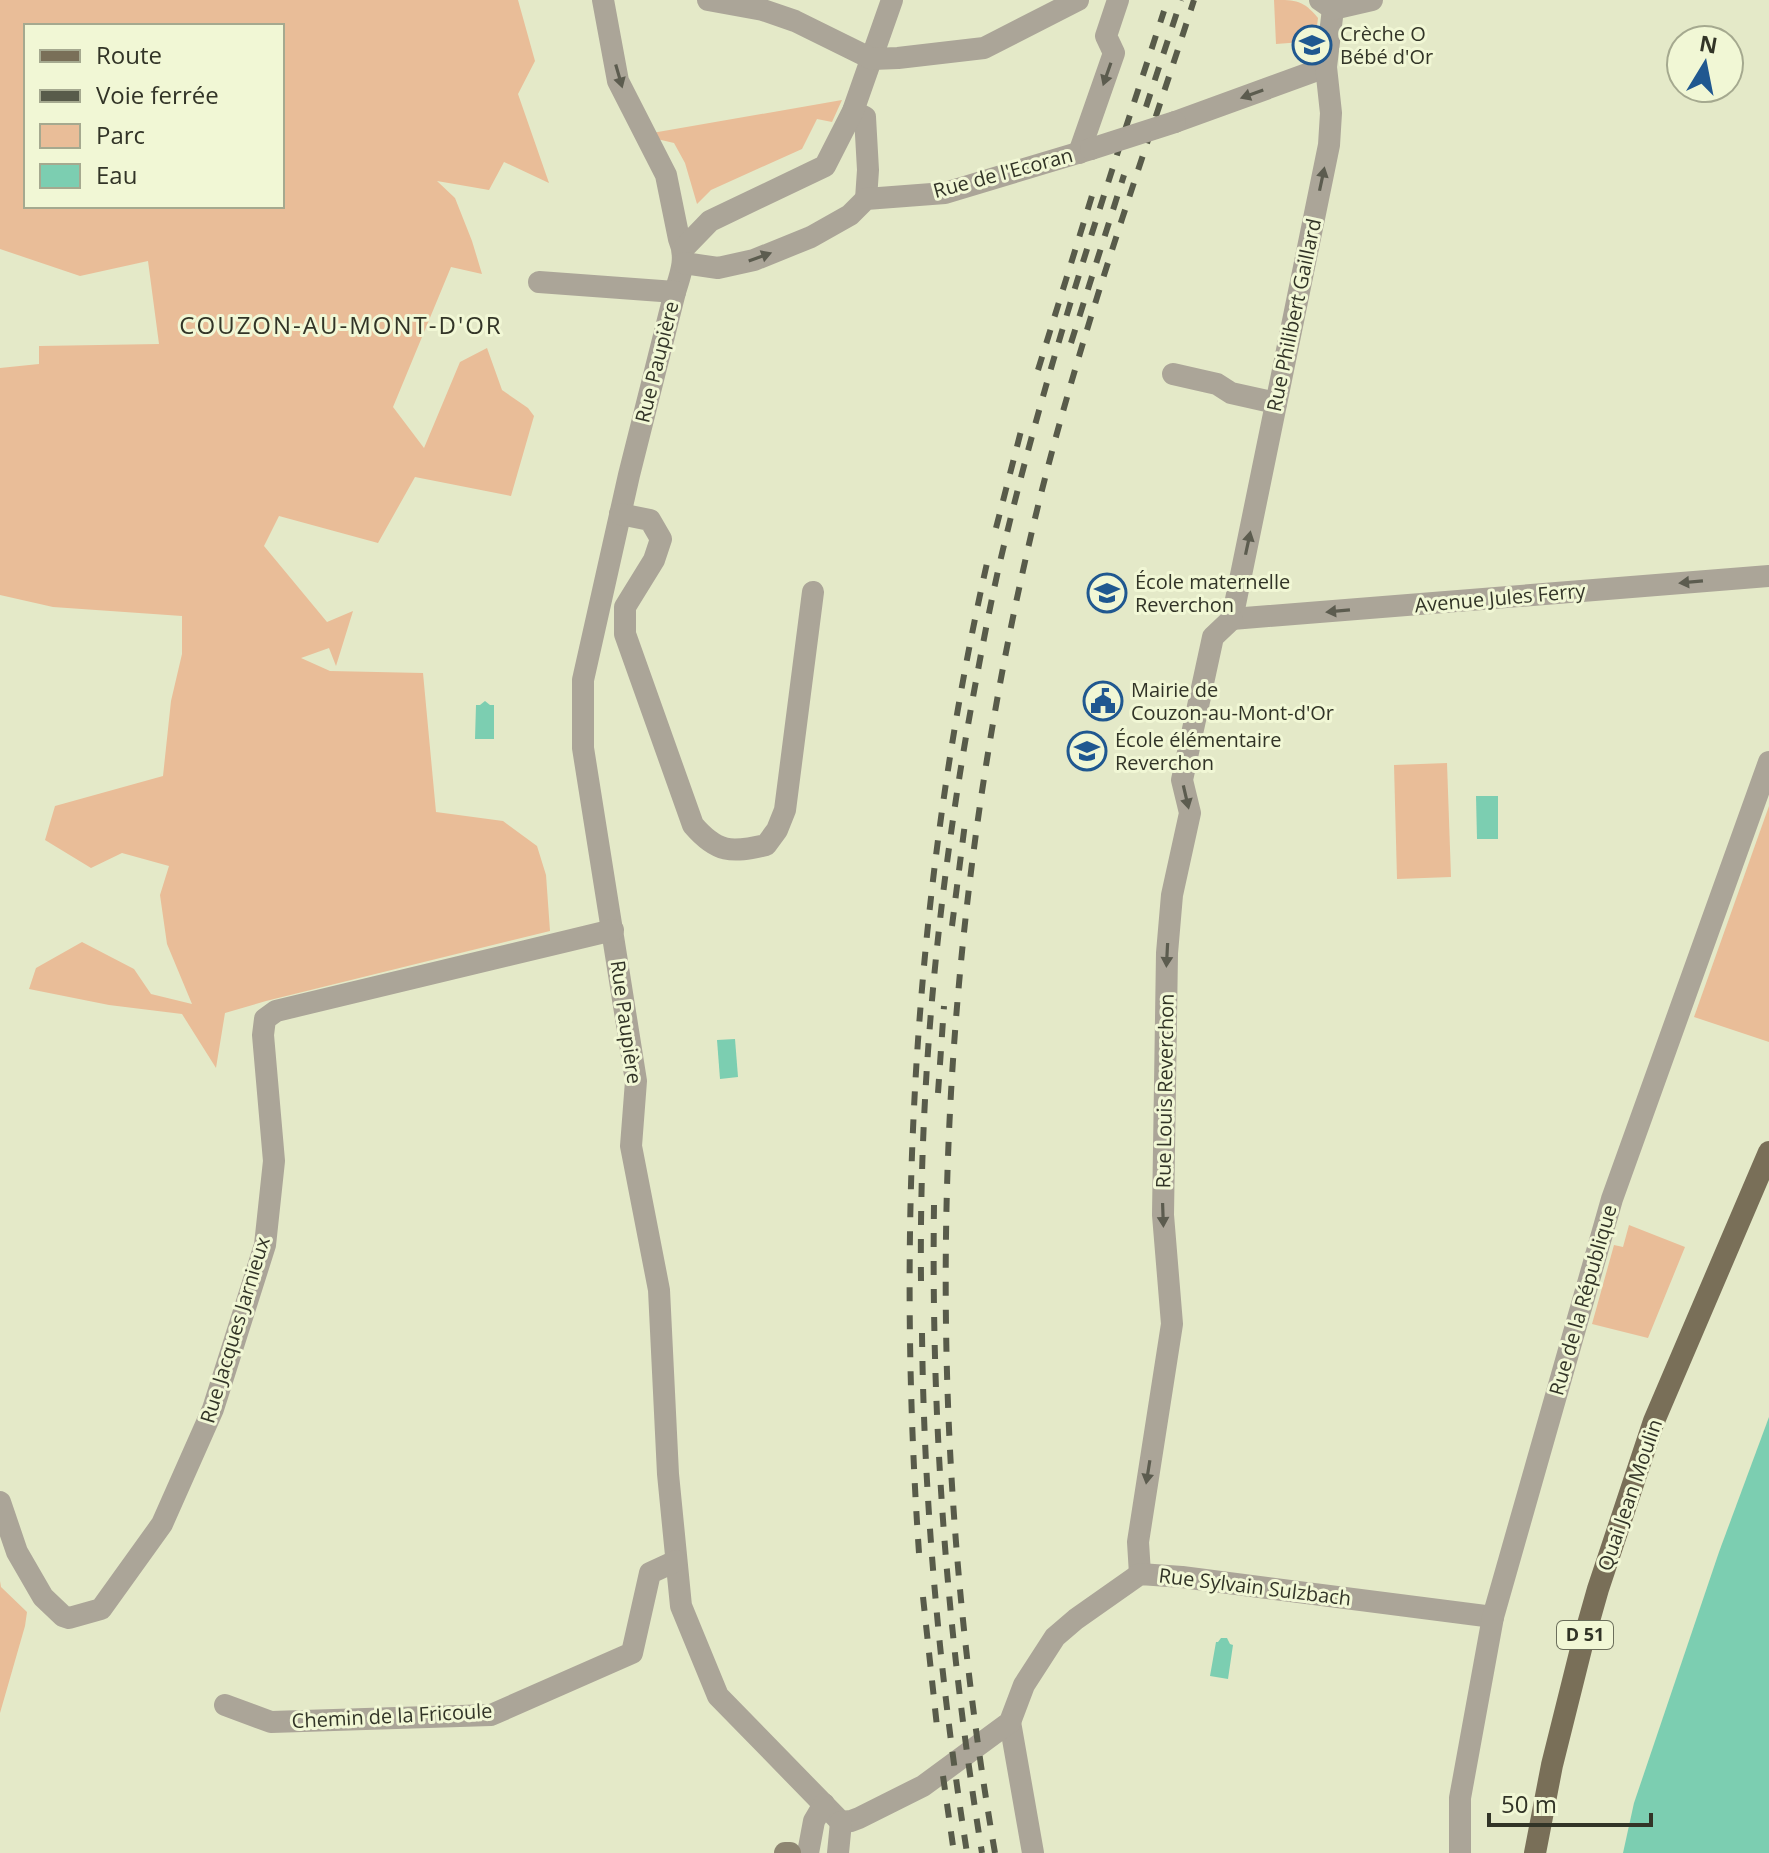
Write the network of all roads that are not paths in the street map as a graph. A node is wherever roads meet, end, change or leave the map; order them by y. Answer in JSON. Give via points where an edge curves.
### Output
{"nodes":[{"id":1,"x":603,"y":0,"type":"edge"},
{"id":2,"x":708,"y":0,"type":"edge"},
{"id":3,"x":892,"y":0,"type":"edge"},
{"id":4,"x":1078,"y":0,"type":"edge"},
{"id":5,"x":1118,"y":0,"type":"edge"},
{"id":6,"x":1372,"y":0,"type":"edge"},
{"id":7,"x":1326,"y":4,"type":"edge"},
{"id":8,"x":872,"y":59,"type":"junction"},
{"id":9,"x":1326,"y":67,"type":"junction"},
{"id":10,"x":853,"y":111,"type":"junction"},
{"id":11,"x":1085,"y":151,"type":"junction"},
{"id":12,"x":866,"y":199,"type":"junction"},
{"id":13,"x":684,"y":256,"type":"junction"},
{"id":14,"x":539,"y":282,"type":"dead end"},
{"id":15,"x":675,"y":292,"type":"junction"},
{"id":16,"x":1173,"y":374,"type":"dead end"},
{"id":17,"x":1276,"y":403,"type":"junction"},
{"id":18,"x":620,"y":514,"type":"junction"},
{"id":19,"x":1769,"y":576,"type":"edge"},
{"id":20,"x":813,"y":592,"type":"dead end"},
{"id":21,"x":1232,"y":619,"type":"junction"},
{"id":22,"x":1769,"y":762,"type":"edge"},
{"id":23,"x":613,"y":930,"type":"junction"},
{"id":24,"x":1769,"y":1152,"type":"edge"},
{"id":25,"x":0,"y":1502,"type":"edge"},
{"id":26,"x":676,"y":1561,"type":"junction"},
{"id":27,"x":1140,"y":1574,"type":"junction"},
{"id":28,"x":1493,"y":1617,"type":"junction"},
{"id":29,"x":225,"y":1705,"type":"dead end"},
{"id":30,"x":1010,"y":1722,"type":"junction"},
{"id":31,"x":824,"y":1804,"type":"junction"},
{"id":32,"x":841,"y":1822,"type":"junction"},
{"id":33,"x":808,"y":1853,"type":"edge"},
{"id":34,"x":838,"y":1853,"type":"edge"},
{"id":35,"x":1033,"y":1853,"type":"edge"},
{"id":36,"x":1460,"y":1853,"type":"edge"},
{"id":37,"x":1535,"y":1853,"type":"edge"}],
"edges":[{"from":1,"to":13,"type":"street","one_way":true,"via":[[618,81],[666,175]]},
{"from":2,"to":8,"type":"street","via":[[795,21]]},
{"from":3,"to":8,"type":"street"},
{"from":4,"to":8,"type":"street","via":[[984,48]]},
{"from":5,"to":11,"type":"street","one_way":true,"via":[[1106,36],[1114,53]]},
{"from":6,"to":7,"type":"street"},
{"from":7,"to":9,"type":"street","name":"Rue Philibert Gaillard"},
{"from":8,"to":10,"type":"street"},
{"from":9,"to":11,"type":"street","name":"Rue de l'Ecoran","one_way":true,"bridge":true},
{"from":17,"to":9,"type":"street","name":"Rue Philibert Gaillard","one_way":true,"via":[[1329,145]]},
{"from":10,"to":12,"type":"street","via":[[865,117]]},
{"from":10,"to":13,"type":"street","via":[[825,166],[710,221]]},
{"from":11,"to":12,"type":"street","name":"Rue de l'Ecoran","via":[[945,193]]},
{"from":13,"to":12,"type":"street","one_way":true,"via":[[718,268],[754,260],[811,237],[850,215]]},
{"from":13,"to":15,"type":"street","name":"Rue Paupière"},
{"from":14,"to":15,"type":"street"},
{"from":15,"to":18,"type":"street","name":"Rue Paupière"},
{"from":16,"to":17,"type":"street"},
{"from":21,"to":17,"type":"street","name":"Rue Philibert Gaillard","one_way":true},
{"from":18,"to":20,"type":"street","via":[[650,520],[661,539],[625,607],[625,634],[693,825],[724,849],[766,845],[785,810]]},
{"from":18,"to":23,"type":"street","name":"Rue Paupière","via":[[583,680],[583,748]]},
{"from":19,"to":21,"type":"street","name":"Avenue Jules Ferry","one_way":true},
{"from":21,"to":27,"type":"street","name":"Rue Louis Reverchon","one_way":true,"via":[[1213,637],[1182,780],[1190,813],[1172,895],[1167,953],[1163,1215],[1172,1324],[1138,1542]]},
{"from":22,"to":28,"type":"street","name":"Rue de la République","via":[[1612,1199]]},
{"from":23,"to":25,"type":"street","name":"Rue Jacques Jarnieux","via":[[276,1011],[265,1019],[274,1161],[265,1245],[213,1409],[162,1524],[101,1609],[69,1618],[43,1597],[17,1552]]},
{"from":23,"to":26,"type":"street","name":"Rue Paupière","via":[[636,1081],[631,1146],[659,1290]]},
{"from":24,"to":37,"type":"main road","name":"Quai Jean Moulin","number":"D 51","via":[[1635,1477],[1581,1649]]},
{"from":26,"to":29,"type":"street","name":"Chemin de la Fricoule","via":[[650,1573],[632,1653],[491,1715],[271,1722]]},
{"from":26,"to":31,"type":"street","name":"Rue Paupière","via":[[681,1606],[718,1696]]},
{"from":27,"to":28,"type":"street","name":"Rue Sylvain Sulzbach"},
{"from":27,"to":30,"type":"street","name":"Rue Sylvain Sulzbach","via":[[1055,1637],[1024,1685]]},
{"from":28,"to":36,"type":"street","name":"Rue de la République","via":[[1460,1798]]},
{"from":30,"to":32,"type":"street","via":[[923,1786]]},
{"from":30,"to":35,"type":"street"},
{"from":31,"to":32,"type":"street","name":"Rue Paupière"},
{"from":31,"to":33,"type":"street","via":[[814,1821]]},
{"from":32,"to":34,"type":"street"}]}
